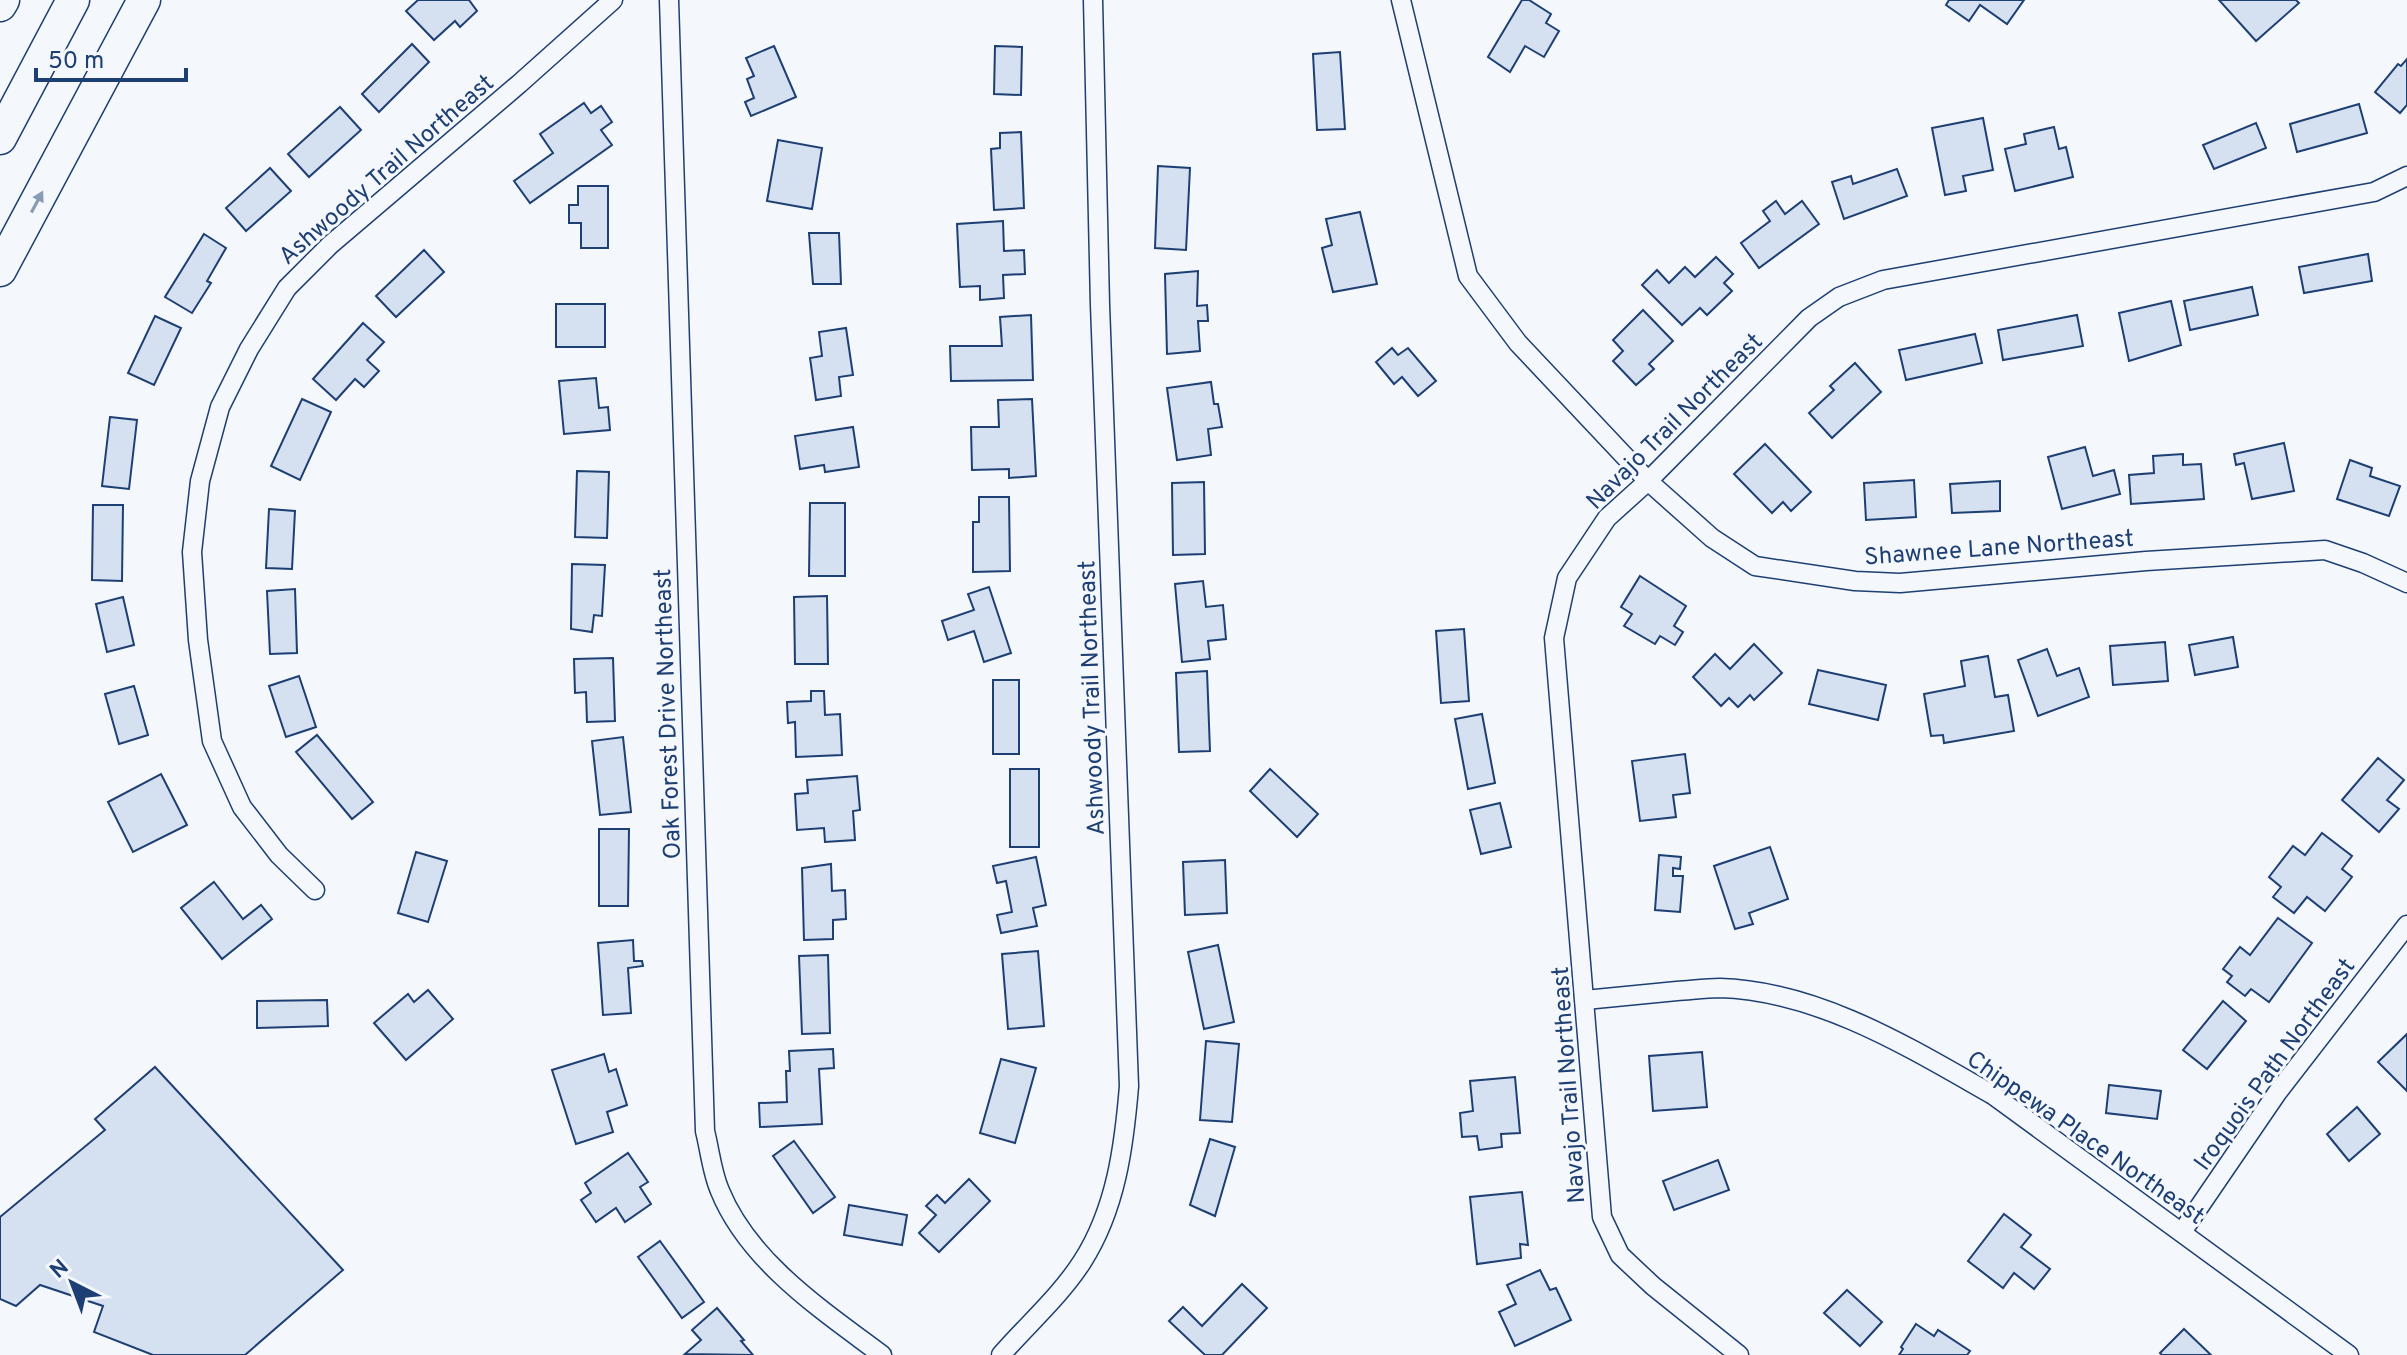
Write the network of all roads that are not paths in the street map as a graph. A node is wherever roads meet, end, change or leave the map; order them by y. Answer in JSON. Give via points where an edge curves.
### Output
{"nodes":[{"id":1,"x":3,"y":0,"type":"edge"},
{"id":2,"x":73,"y":0,"type":"edge"},
{"id":3,"x":144,"y":0,"type":"edge"},
{"id":4,"x":613,"y":0,"type":"edge"},
{"id":5,"x":669,"y":0,"type":"edge"},
{"id":6,"x":1093,"y":0,"type":"edge"},
{"id":7,"x":1401,"y":0,"type":"edge"},
{"id":8,"x":0,"y":5,"type":"edge"},
{"id":9,"x":0,"y":138,"type":"edge"},
{"id":10,"x":2407,"y":176,"type":"edge"},
{"id":11,"x":0,"y":270,"type":"edge"},
{"id":12,"x":1648,"y":481,"type":"junction"},
{"id":13,"x":2407,"y":583,"type":"edge"},
{"id":14,"x":315,"y":890,"type":"dead end"},
{"id":15,"x":2407,"y":925,"type":"edge"},
{"id":16,"x":1585,"y":1000,"type":"junction"},
{"id":17,"x":2182,"y":1232,"type":"junction"},
{"id":18,"x":882,"y":1355,"type":"edge"},
{"id":19,"x":1001,"y":1355,"type":"edge"},
{"id":20,"x":1739,"y":1355,"type":"edge"},
{"id":21,"x":2349,"y":1355,"type":"edge"}],
"edges":[{"from":1,"to":8,"type":"highway"},
{"from":2,"to":9,"type":"highway"},
{"from":11,"to":3,"type":"highway","one_way":true},
{"from":4,"to":14,"type":"street","name":"Ashwoody Trail Northeast","via":[[287,288],[220,407],[200,481],[192,552],[212,741],[242,807]]},
{"from":5,"to":18,"type":"street","name":"Oak Forest Drive Northeast","via":[[705,1131],[718,1188],[762,1257]]},
{"from":6,"to":19,"type":"street","name":"Ashwoody Trail Northeast","via":[[1129,1086],[1124,1143],[1099,1231],[1059,1293]]},
{"from":7,"to":12,"type":"street","name":"Shawnee Lane Northeast","via":[[1468,276],[1518,343]]},
{"from":10,"to":12,"type":"street","name":"Navajo Trail Northeast","via":[[2374,192],[1883,280],[1839,297],[1809,318]]},
{"from":12,"to":13,"type":"street","name":"Shawnee Lane Northeast","via":[[1712,538],[1755,566],[1855,581],[1900,583],[2325,550]]},
{"from":12,"to":16,"type":"street","name":"Navajo Trail Northeast","via":[[1607,518],[1567,578],[1554,638]]},
{"from":15,"to":17,"type":"street","name":"Iroquois Path Northeast","via":[[2277,1093]]},
{"from":16,"to":17,"type":"street","name":"Chippewa Place Northeast","via":[[1719,988],[1766,993],[1822,1008],[1993,1095]]},
{"from":16,"to":20,"type":"street","name":"Navajo Trail Northeast","via":[[1602,1217],[1620,1255]]},
{"from":17,"to":21,"type":"street","name":"Chippewa Place Northeast"}]}
